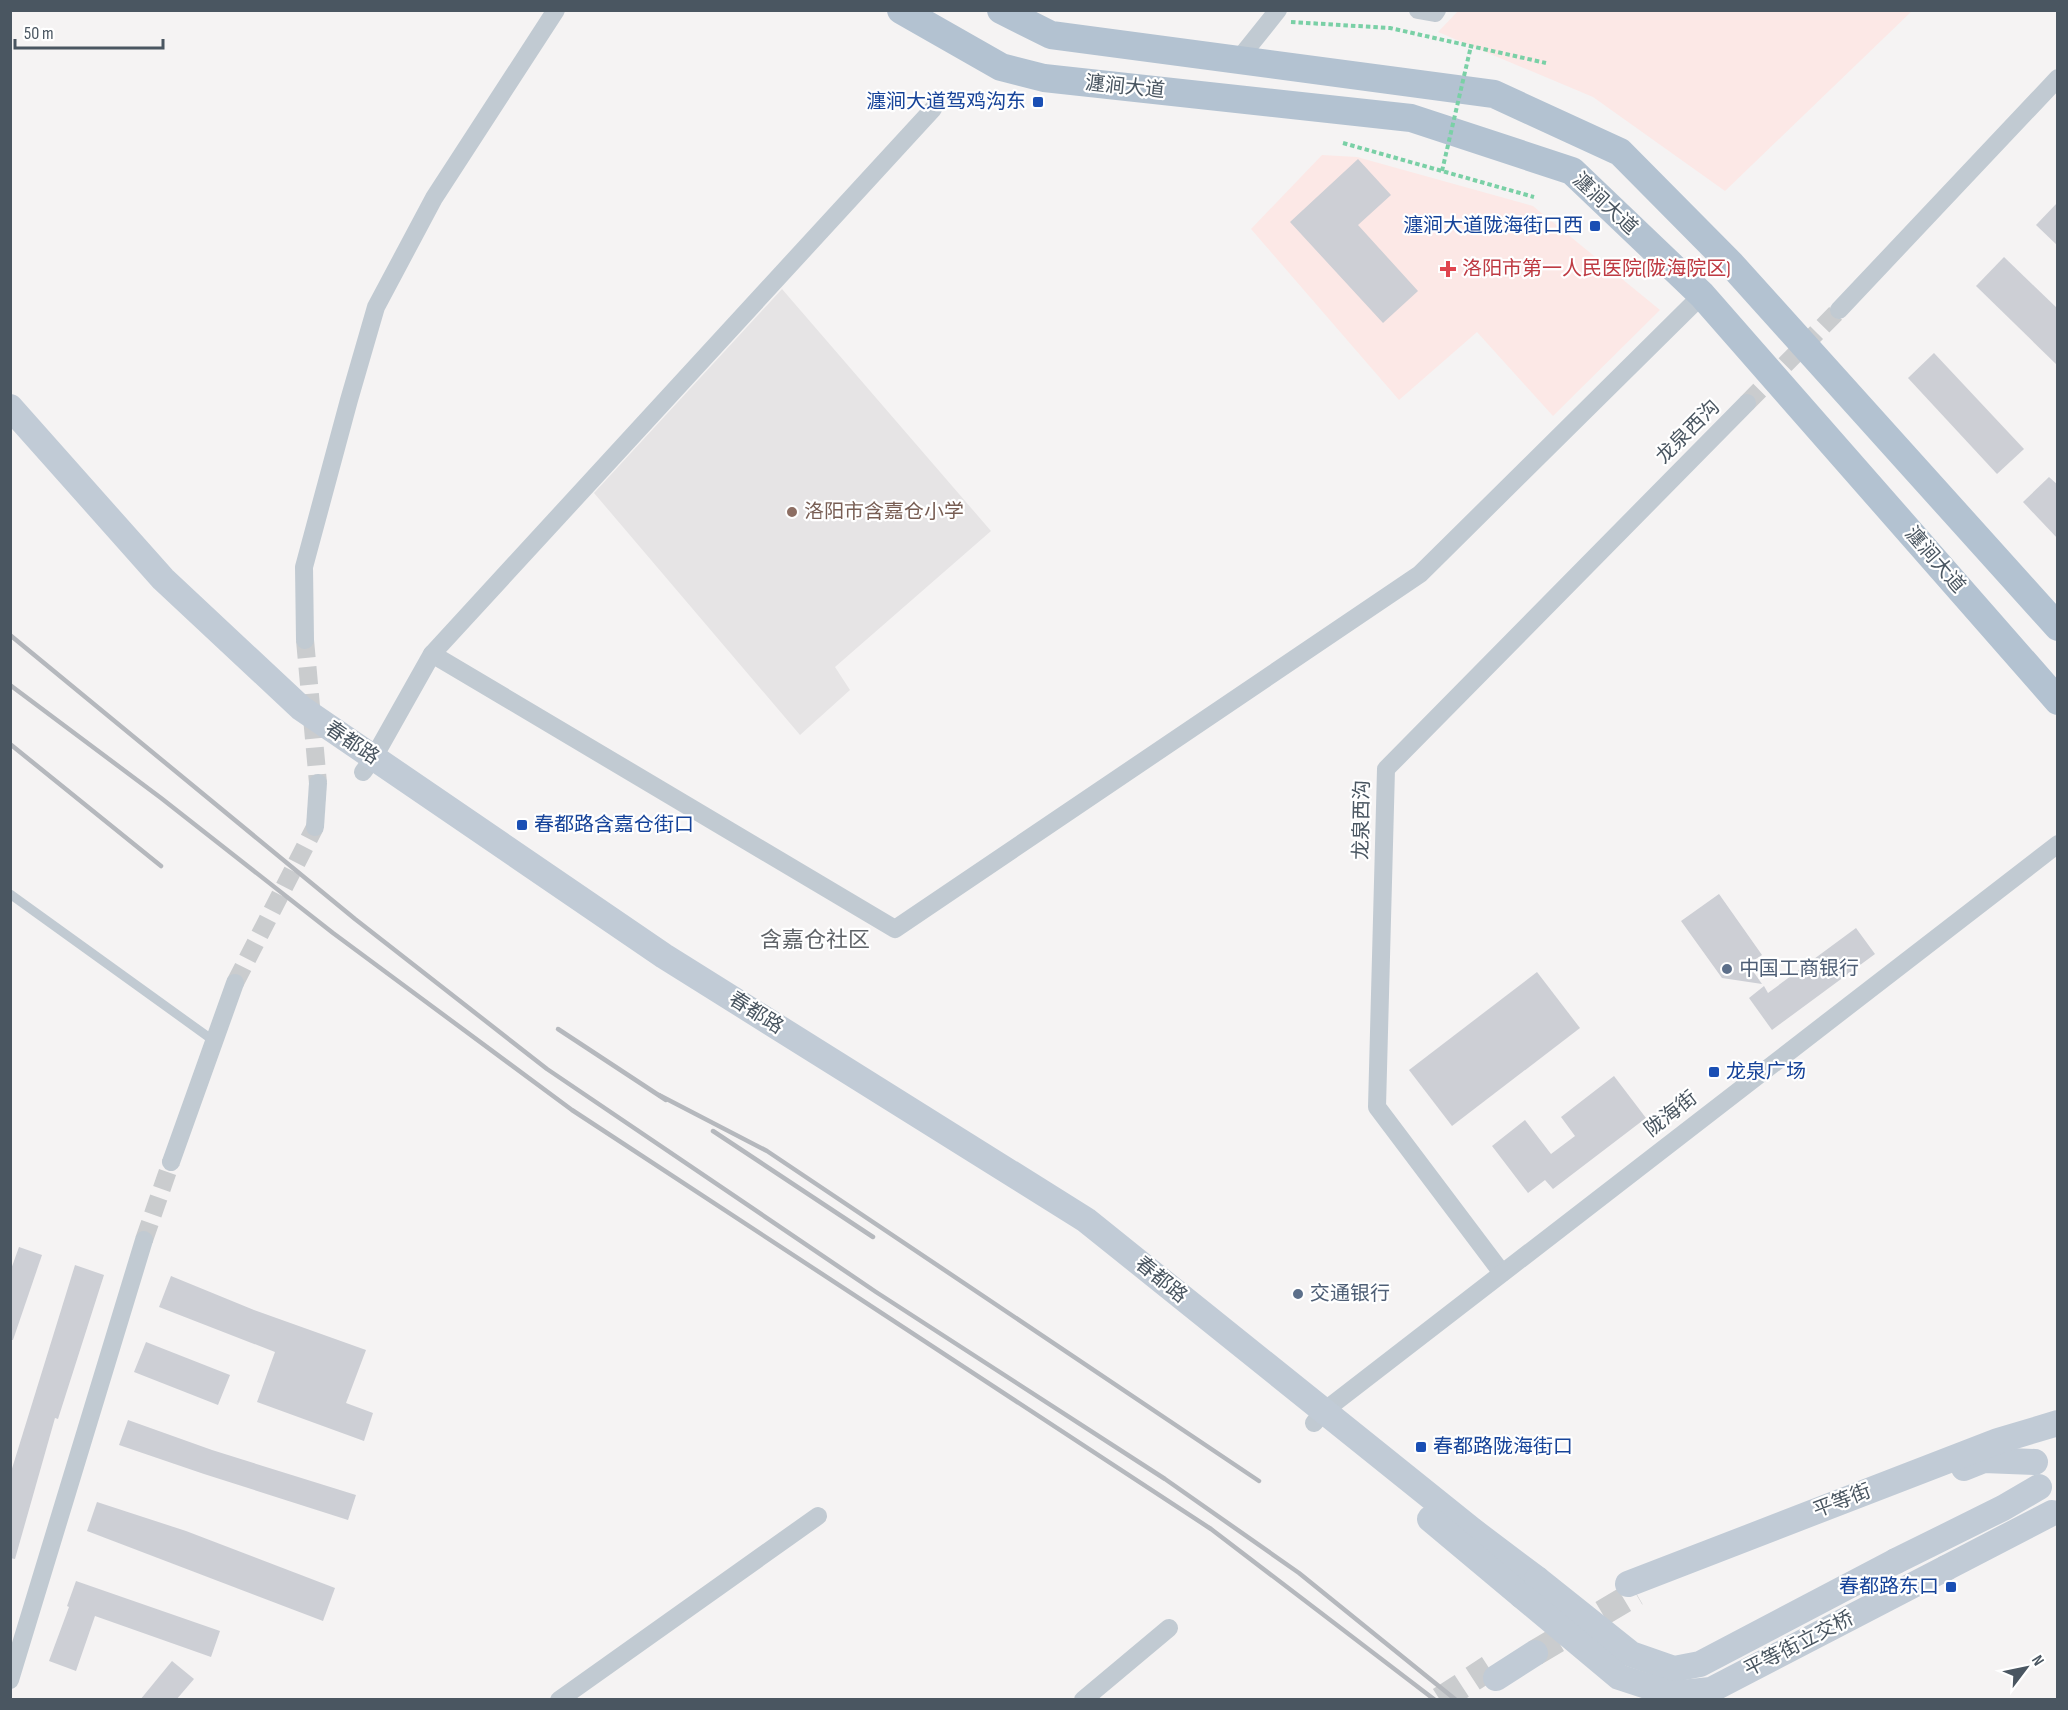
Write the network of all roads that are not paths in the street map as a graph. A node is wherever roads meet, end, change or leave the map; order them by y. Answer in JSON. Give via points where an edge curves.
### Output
{"nodes":[{"id":1,"x":556,"y":10,"type":"edge"},
{"id":2,"x":901,"y":10,"type":"edge"},
{"id":3,"x":1000,"y":10,"type":"edge"},
{"id":4,"x":1418,"y":10,"type":"edge"},
{"id":5,"x":1437,"y":10,"type":"edge"},
{"id":6,"x":1285,"y":16,"type":"edge"},
{"id":7,"x":1238,"y":60,"type":"junction"},
{"id":8,"x":2058,"y":78,"type":"edge"},
{"id":9,"x":933,"y":109,"type":"dead end"},
{"id":10,"x":1702,"y":295,"type":"junction"},
{"id":11,"x":1839,"y":310,"type":"tunnel mouth"},
{"id":12,"x":1747,"y":404,"type":"tunnel mouth"},
{"id":13,"x":10,"y":407,"type":"edge"},
{"id":14,"x":10,"y":434,"type":"edge"},
{"id":15,"x":2058,"y":627,"type":"edge"},
{"id":16,"x":304,"y":640,"type":"tunnel mouth"},
{"id":17,"x":432,"y":654,"type":"junction"},
{"id":18,"x":2058,"y":701,"type":"edge"},
{"id":19,"x":368,"y":765,"type":"junction"},
{"id":20,"x":318,"y":783,"type":"tunnel mouth"},
{"id":21,"x":315,"y":827,"type":"tunnel mouth"},
{"id":22,"x":2058,"y":844,"type":"edge"},
{"id":23,"x":10,"y":894,"type":"edge"},
{"id":24,"x":235,"y":982,"type":"tunnel mouth"},
{"id":25,"x":214,"y":1041,"type":"junction"},
{"id":26,"x":171,"y":1162,"type":"tunnel mouth"},
{"id":27,"x":144,"y":1240,"type":"tunnel mouth"},
{"id":28,"x":1502,"y":1273,"type":"junction"},
{"id":29,"x":1319,"y":1417,"type":"junction"},
{"id":30,"x":2058,"y":1423,"type":"edge"},
{"id":31,"x":2058,"y":1429,"type":"edge"},
{"id":32,"x":2035,"y":1462,"type":"junction"},
{"id":33,"x":2039,"y":1487,"type":"junction"},
{"id":34,"x":818,"y":1516,"type":"dead end"},
{"id":35,"x":2055,"y":1516,"type":"edge"},
{"id":36,"x":1529,"y":1588,"type":"junction"},
{"id":37,"x":1169,"y":1628,"type":"dead end"},
{"id":38,"x":1531,"y":1649,"type":"tunnel mouth"},
{"id":39,"x":1493,"y":1673,"type":"tunnel mouth"},
{"id":40,"x":10,"y":1680,"type":"edge"},
{"id":41,"x":559,"y":1700,"type":"edge"},
{"id":42,"x":1083,"y":1700,"type":"edge"}],
"edges":[{"from":1,"to":16,"type":"street","via":[[434,198],[376,307],[304,567]]},
{"from":2,"to":10,"type":"main road","name":"瀍涧大道","via":[[1000,67],[1044,78],[1411,118],[1572,171]]},
{"from":3,"to":7,"type":"main road","name":"瀍涧大道","via":[[1051,35]]},
{"from":4,"to":5,"type":"street"},
{"from":6,"to":7,"type":"street"},
{"from":7,"to":15,"type":"main road","name":"瀍涧大道","via":[[1494,94],[1620,153],[1731,264]]},
{"from":8,"to":11,"type":"street"},
{"from":9,"to":17,"type":"street"},
{"from":10,"to":17,"type":"street","via":[[1420,574],[895,929]]},
{"from":10,"to":18,"type":"main road","name":"瀍涧大道"},
{"from":12,"to":28,"type":"street","name":"龙泉西沟","via":[[1386,769],[1377,1107]]},
{"from":13,"to":19,"type":"main road","name":"春都路","via":[[163,579]]},
{"from":14,"to":19,"type":"main road","name":"春都路","via":[[150,591],[290,721]]},
{"from":17,"to":19,"type":"street"},
{"from":19,"to":29,"type":"main road","name":"春都路","via":[[1086,1220]]},
{"from":20,"to":21,"type":"street"},
{"from":22,"to":28,"type":"street","name":"陇海街"},
{"from":23,"to":25,"type":"lane"},
{"from":24,"to":25,"type":"street"},
{"from":25,"to":26,"type":"street"},
{"from":27,"to":40,"type":"street"},
{"from":28,"to":29,"type":"street","name":"陇海街"},
{"from":29,"to":36,"type":"main road","name":"春都路","via":[[1472,1530]]},
{"from":30,"to":32,"type":"main road","name":"平等街","via":[[1998,1441],[1632,1588],[1984,1460]]},
{"from":31,"to":32,"type":"main road","via":[[2044,1439]]},
{"from":32,"to":33,"type":"main road"},
{"from":33,"to":35,"type":"main road"},
{"from":33,"to":36,"type":"main road","name":"平等街立交桥","bridge":true,"via":[[1700,1664],[1674,1669],[1631,1653]]},
{"from":34,"to":41,"type":"street"},
{"from":35,"to":36,"type":"main road","name":"平等街立交桥","bridge":true,"via":[[2020,1530],[1711,1690],[1671,1694],[1619,1677]]},
{"from":37,"to":42,"type":"street"},
{"from":38,"to":39,"type":"main road"}]}
